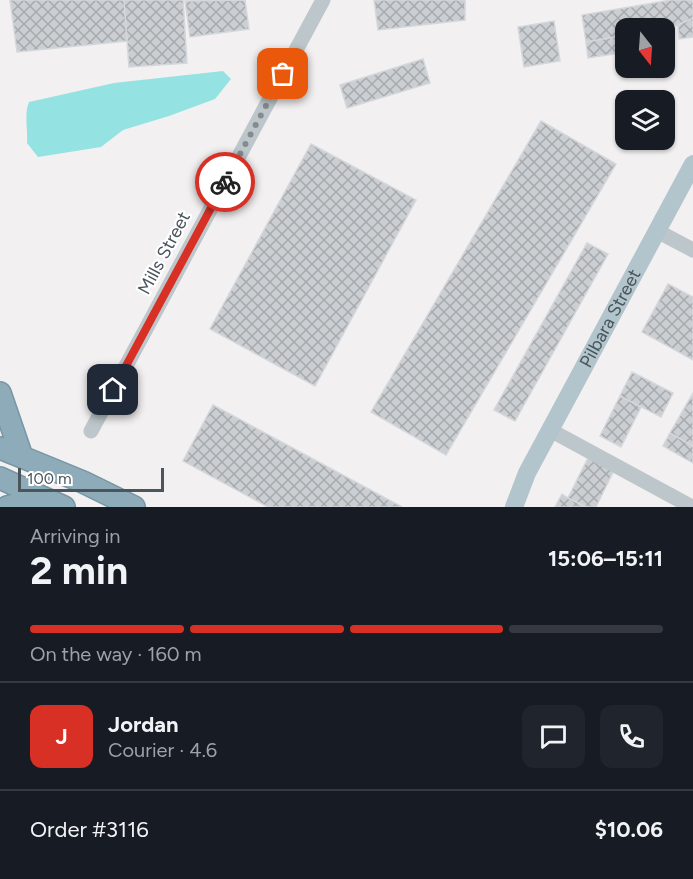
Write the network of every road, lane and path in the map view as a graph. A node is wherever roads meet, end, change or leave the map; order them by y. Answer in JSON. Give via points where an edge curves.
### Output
{"nodes":[{"id":1,"x":323,"y":0,"type":"edge"},
{"id":2,"x":693,"y":164,"type":"edge"},
{"id":3,"x":657,"y":231,"type":"junction"},
{"id":4,"x":693,"y":250,"type":"edge"},
{"id":5,"x":0,"y":393,"type":"edge"},
{"id":6,"x":91,"y":430,"type":"dead end"},
{"id":7,"x":550,"y":430,"type":"junction"},
{"id":8,"x":0,"y":448,"type":"edge"},
{"id":9,"x":22,"y":457,"type":"junction"},
{"id":10,"x":527,"y":473,"type":"junction"},
{"id":11,"x":0,"y":478,"type":"edge"},
{"id":12,"x":7,"y":507,"type":"edge"},
{"id":13,"x":58,"y":507,"type":"edge"},
{"id":14,"x":64,"y":507,"type":"edge"},
{"id":15,"x":134,"y":507,"type":"edge"},
{"id":16,"x":505,"y":507,"type":"edge"},
{"id":17,"x":514,"y":507,"type":"edge"},
{"id":18,"x":692,"y":507,"type":"edge"}],
"edges":[{"from":1,"to":6,"type":"street","name":"Mills Street"},
{"from":2,"to":3,"type":"main road","name":"Pilbara Street"},
{"from":3,"to":4,"type":"street"},
{"from":3,"to":7,"type":"main road","name":"Pilbara Street"},
{"from":5,"to":9,"type":"highway"},
{"from":7,"to":10,"type":"main road","name":"Pilbara Street"},
{"from":7,"to":18,"type":"street"},
{"from":8,"to":9,"type":"highway"},
{"from":9,"to":15,"type":"highway"},
{"from":10,"to":16,"type":"main road","name":"Pilbara Street"},
{"from":10,"to":17,"type":"main road","name":"Pilbara Street"},
{"from":11,"to":14,"type":"highway"},
{"from":12,"to":13,"type":"highway","via":[[24,502]]}]}
